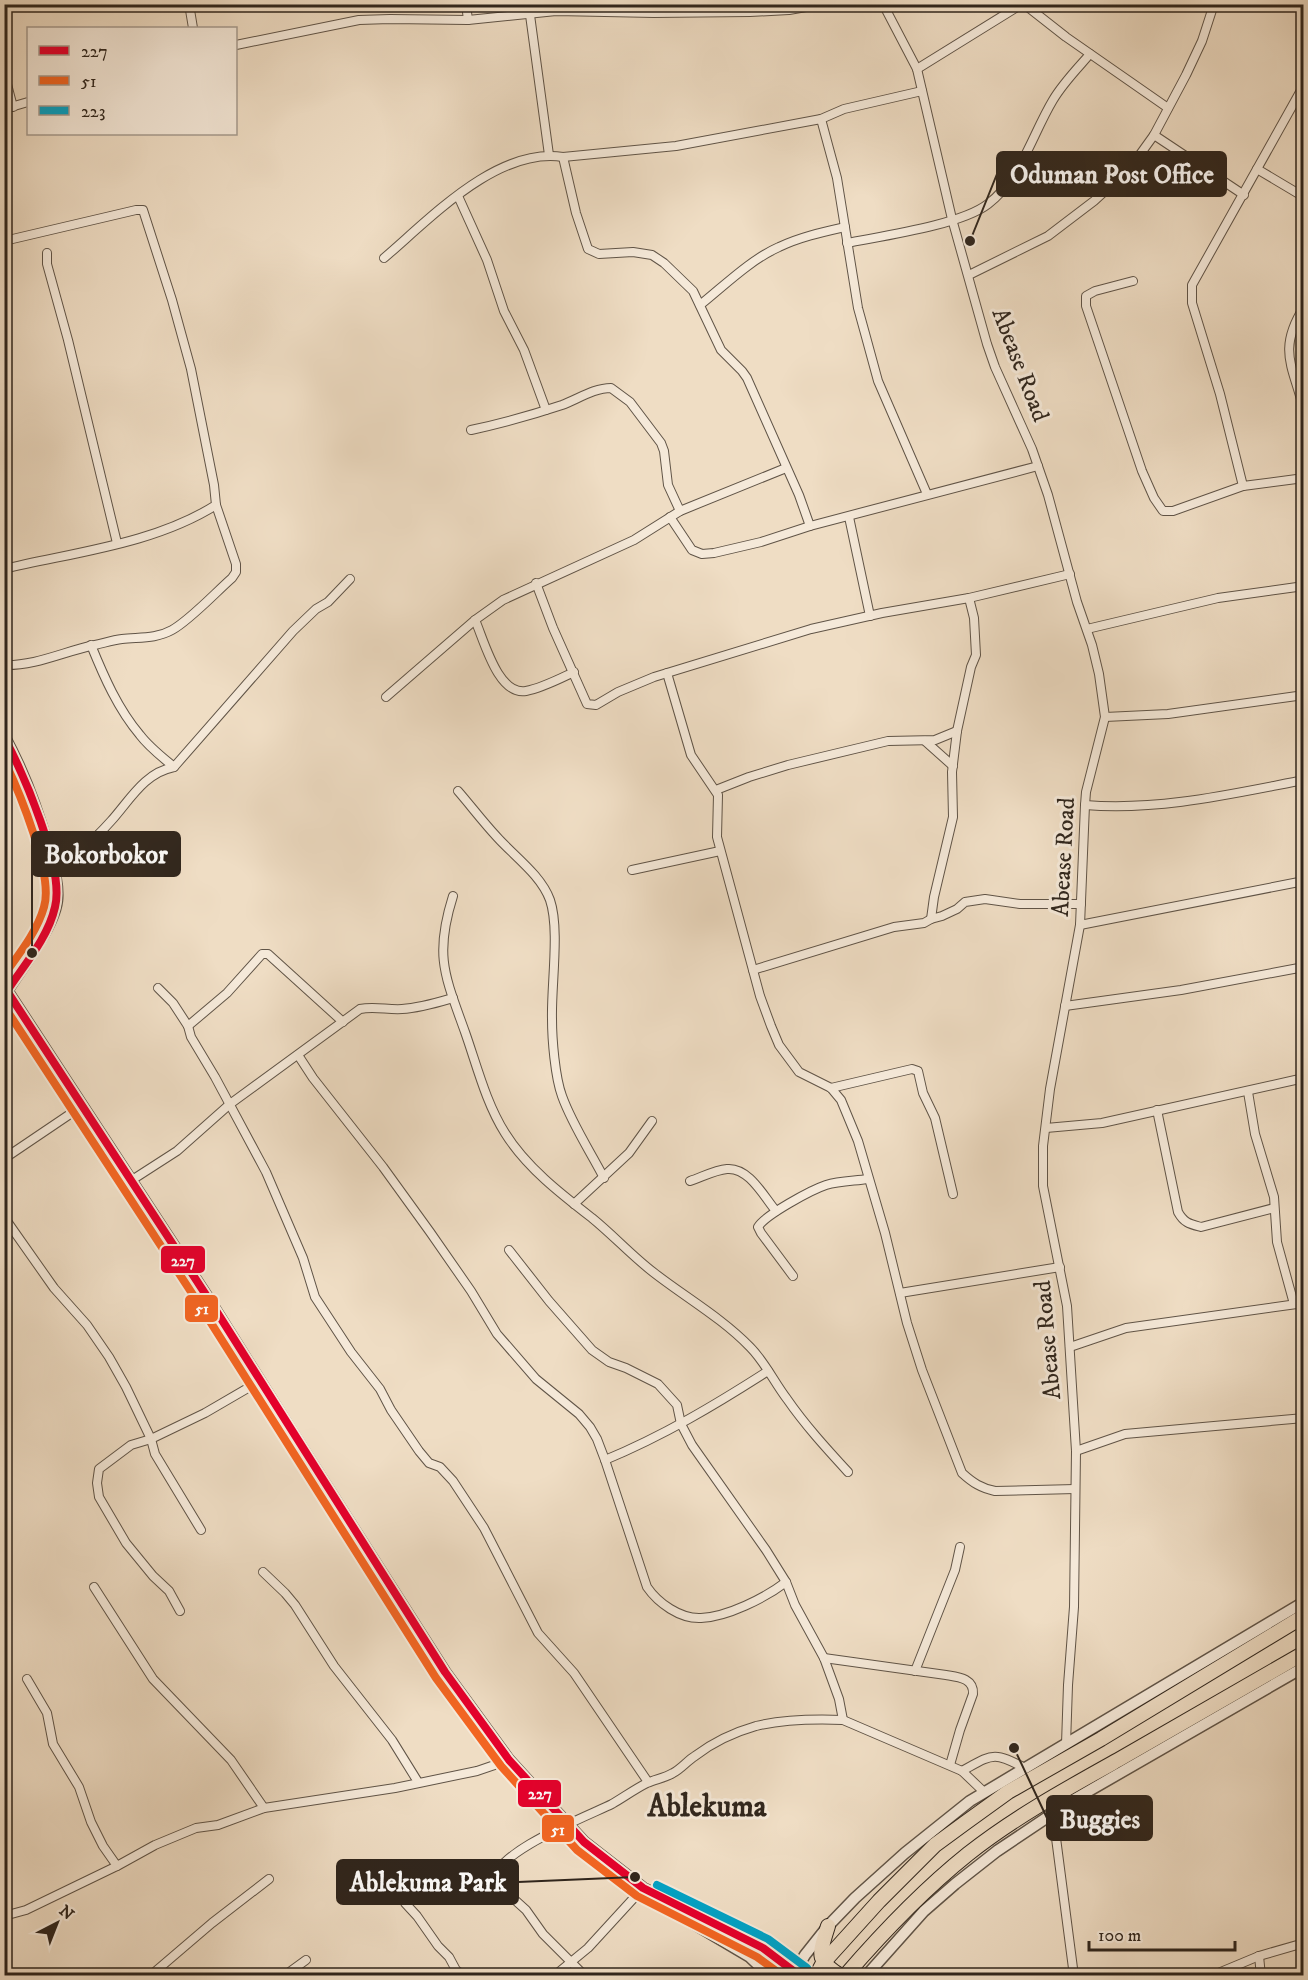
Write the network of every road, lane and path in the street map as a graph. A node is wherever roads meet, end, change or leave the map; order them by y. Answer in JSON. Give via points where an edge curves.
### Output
{"nodes":[{"id":1,"x":189,"y":4,"type":"edge"},
{"id":2,"x":466,"y":4,"type":"edge"},
{"id":3,"x":823,"y":4,"type":"edge"},
{"id":4,"x":883,"y":4,"type":"edge"},
{"id":5,"x":1023,"y":4,"type":"edge"},
{"id":6,"x":1211,"y":6,"type":"edge"},
{"id":7,"x":788,"y":7,"type":"edge"},
{"id":8,"x":556,"y":8,"type":"edge"},
{"id":9,"x":530,"y":15,"type":"junction"},
{"id":10,"x":468,"y":20,"type":"junction"},
{"id":11,"x":193,"y":27,"type":"edge"},
{"id":12,"x":237,"y":45,"type":"edge"},
{"id":13,"x":1090,"y":54,"type":"junction"},
{"id":14,"x":917,"y":69,"type":"junction"},
{"id":15,"x":4,"y":73,"type":"edge"},
{"id":16,"x":1304,"y":85,"type":"edge"},
{"id":17,"x":922,"y":92,"type":"junction"},
{"id":18,"x":27,"y":102,"type":"edge"},
{"id":19,"x":9,"y":108,"type":"edge"},
{"id":20,"x":1168,"y":108,"type":"junction"},
{"id":21,"x":821,"y":119,"type":"junction"},
{"id":22,"x":1154,"y":135,"type":"junction"},
{"id":23,"x":549,"y":155,"type":"junction"},
{"id":24,"x":563,"y":157,"type":"junction"},
{"id":25,"x":1257,"y":169,"type":"junction"},
{"id":26,"x":1244,"y":195,"type":"junction"},
{"id":27,"x":458,"y":196,"type":"junction"},
{"id":28,"x":1304,"y":197,"type":"edge"},
{"id":29,"x":952,"y":219,"type":"junction"},
{"id":30,"x":845,"y":227,"type":"junction"},
{"id":31,"x":4,"y":242,"type":"edge"},
{"id":32,"x":847,"y":243,"type":"junction"},
{"id":33,"x":47,"y":253,"type":"dead end"},
{"id":34,"x":384,"y":258,"type":"dead end"},
{"id":35,"x":969,"y":275,"type":"junction"},
{"id":36,"x":1133,"y":281,"type":"dead end"},
{"id":37,"x":700,"y":304,"type":"junction"},
{"id":38,"x":1304,"y":307,"type":"edge"},
{"id":39,"x":546,"y":410,"type":"junction"},
{"id":40,"x":1304,"y":410,"type":"edge"},
{"id":41,"x":471,"y":430,"type":"dead end"},
{"id":42,"x":1304,"y":436,"type":"edge"},
{"id":43,"x":1038,"y":466,"type":"junction"},
{"id":44,"x":786,"y":468,"type":"junction"},
{"id":45,"x":1304,"y":476,"type":"edge"},
{"id":46,"x":1243,"y":486,"type":"junction"},
{"id":47,"x":927,"y":494,"type":"junction"},
{"id":48,"x":216,"y":505,"type":"junction"},
{"id":49,"x":680,"y":512,"type":"junction"},
{"id":50,"x":670,"y":517,"type":"junction"},
{"id":51,"x":849,"y":517,"type":"junction"},
{"id":52,"x":810,"y":526,"type":"junction"},
{"id":53,"x":117,"y":543,"type":"junction"},
{"id":54,"x":4,"y":569,"type":"edge"},
{"id":55,"x":1070,"y":574,"type":"junction"},
{"id":56,"x":350,"y":579,"type":"dead end"},
{"id":57,"x":536,"y":583,"type":"junction"},
{"id":58,"x":1304,"y":586,"type":"edge"},
{"id":59,"x":969,"y":598,"type":"junction"},
{"id":60,"x":870,"y":616,"type":"junction"},
{"id":61,"x":475,"y":620,"type":"junction"},
{"id":62,"x":1087,"y":629,"type":"junction"},
{"id":63,"x":91,"y":645,"type":"junction"},
{"id":64,"x":4,"y":665,"type":"edge"},
{"id":65,"x":574,"y":672,"type":"junction"},
{"id":66,"x":667,"y":673,"type":"junction"},
{"id":67,"x":1304,"y":695,"type":"edge"},
{"id":68,"x":386,"y":697,"type":"dead end"},
{"id":69,"x":1105,"y":717,"type":"junction"},
{"id":70,"x":957,"y":731,"type":"junction"},
{"id":71,"x":4,"y":736,"type":"edge"},
{"id":72,"x":925,"y":741,"type":"junction"},
{"id":73,"x":953,"y":765,"type":"junction"},
{"id":74,"x":174,"y":767,"type":"junction"},
{"id":75,"x":1304,"y":780,"type":"edge"},
{"id":76,"x":716,"y":790,"type":"junction"},
{"id":77,"x":458,"y":791,"type":"dead end"},
{"id":78,"x":1084,"y":805,"type":"junction"},
{"id":79,"x":720,"y":851,"type":"junction"},
{"id":80,"x":54,"y":870,"type":"junction"},
{"id":81,"x":632,"y":870,"type":"dead end"},
{"id":82,"x":1304,"y":881,"type":"edge"},
{"id":83,"x":453,"y":896,"type":"dead end"},
{"id":84,"x":1081,"y":904,"type":"junction"},
{"id":85,"x":931,"y":919,"type":"junction"},
{"id":86,"x":1080,"y":925,"type":"junction"},
{"id":87,"x":1304,"y":967,"type":"edge"},
{"id":88,"x":753,"y":970,"type":"junction"},
{"id":89,"x":158,"y":988,"type":"dead end"},
{"id":90,"x":5,"y":990,"type":"edge"},
{"id":91,"x":453,"y":999,"type":"junction"},
{"id":92,"x":1065,"y":1006,"type":"junction"},
{"id":93,"x":342,"y":1022,"type":"junction"},
{"id":94,"x":188,"y":1026,"type":"junction"},
{"id":95,"x":298,"y":1055,"type":"junction"},
{"id":96,"x":1304,"y":1078,"type":"edge"},
{"id":97,"x":831,"y":1088,"type":"junction"},
{"id":98,"x":1248,"y":1092,"type":"junction"},
{"id":99,"x":230,"y":1104,"type":"junction"},
{"id":100,"x":82,"y":1106,"type":"junction"},
{"id":101,"x":1157,"y":1110,"type":"junction"},
{"id":102,"x":652,"y":1121,"type":"dead end"},
{"id":103,"x":1046,"y":1128,"type":"junction"},
{"id":104,"x":4,"y":1163,"type":"edge"},
{"id":105,"x":603,"y":1178,"type":"junction"},
{"id":106,"x":868,"y":1179,"type":"junction"},
{"id":107,"x":132,"y":1180,"type":"junction"},
{"id":108,"x":690,"y":1181,"type":"dead end"},
{"id":109,"x":952,"y":1194,"type":"dead end"},
{"id":110,"x":574,"y":1204,"type":"junction"},
{"id":111,"x":1274,"y":1208,"type":"junction"},
{"id":112,"x":776,"y":1211,"type":"junction"},
{"id":113,"x":4,"y":1216,"type":"edge"},
{"id":114,"x":509,"y":1250,"type":"dead end"},
{"id":115,"x":1060,"y":1267,"type":"junction"},
{"id":116,"x":793,"y":1276,"type":"dead end"},
{"id":117,"x":900,"y":1293,"type":"junction"},
{"id":118,"x":1304,"y":1303,"type":"edge"},
{"id":119,"x":1293,"y":1304,"type":"junction"},
{"id":120,"x":1070,"y":1347,"type":"junction"},
{"id":121,"x":768,"y":1371,"type":"junction"},
{"id":122,"x":260,"y":1381,"type":"junction"},
{"id":123,"x":1304,"y":1418,"type":"edge"},
{"id":124,"x":681,"y":1424,"type":"junction"},
{"id":125,"x":151,"y":1439,"type":"junction"},
{"id":126,"x":1076,"y":1451,"type":"junction"},
{"id":127,"x":605,"y":1460,"type":"junction"},
{"id":128,"x":848,"y":1472,"type":"dead end"},
{"id":129,"x":1075,"y":1490,"type":"junction"},
{"id":130,"x":201,"y":1530,"type":"dead end"},
{"id":131,"x":960,"y":1547,"type":"dead end"},
{"id":132,"x":263,"y":1572,"type":"dead end"},
{"id":133,"x":786,"y":1582,"type":"junction"},
{"id":134,"x":94,"y":1587,"type":"dead end"},
{"id":135,"x":1304,"y":1602,"type":"edge"},
{"id":136,"x":180,"y":1611,"type":"dead end"},
{"id":137,"x":1304,"y":1616,"type":"edge"},
{"id":138,"x":1304,"y":1653,"type":"edge"},
{"id":139,"x":824,"y":1658,"type":"junction"},
{"id":140,"x":1304,"y":1666,"type":"edge"},
{"id":141,"x":915,"y":1671,"type":"junction"},
{"id":142,"x":27,"y":1679,"type":"dead end"},
{"id":143,"x":843,"y":1720,"type":"junction"},
{"id":144,"x":1066,"y":1744,"type":"junction"},
{"id":145,"x":509,"y":1760,"type":"junction"},
{"id":146,"x":950,"y":1765,"type":"junction"},
{"id":147,"x":1025,"y":1768,"type":"junction"},
{"id":148,"x":962,"y":1771,"type":"junction"},
{"id":149,"x":418,"y":1782,"type":"junction"},
{"id":150,"x":648,"y":1782,"type":"junction"},
{"id":151,"x":984,"y":1792,"type":"junction"},
{"id":152,"x":264,"y":1808,"type":"junction"},
{"id":153,"x":955,"y":1811,"type":"junction"},
{"id":154,"x":1053,"y":1815,"type":"junction"},
{"id":155,"x":965,"y":1823,"type":"junction"},
{"id":156,"x":566,"y":1824,"type":"junction"},
{"id":157,"x":117,"y":1866,"type":"junction"},
{"id":158,"x":946,"y":1873,"type":"junction"},
{"id":159,"x":269,"y":1879,"type":"dead end"},
{"id":160,"x":955,"y":1884,"type":"junction"},
{"id":161,"x":648,"y":1891,"type":"junction"},
{"id":162,"x":405,"y":1903,"type":"dead end"},
{"id":163,"x":4,"y":1916,"type":"edge"},
{"id":164,"x":828,"y":1926,"type":"junction"},
{"id":165,"x":1304,"y":1943,"type":"edge"},
{"id":166,"x":1259,"y":1956,"type":"junction"},
{"id":167,"x":306,"y":1960,"type":"dead end"},
{"id":168,"x":570,"y":1962,"type":"junction"},
{"id":169,"x":823,"y":1963,"type":"junction"},
{"id":170,"x":460,"y":1973,"type":"edge"},
{"id":171,"x":796,"y":1974,"type":"edge"},
{"id":172,"x":447,"y":1975,"type":"edge"},
{"id":173,"x":150,"y":1976,"type":"edge"},
{"id":174,"x":284,"y":1976,"type":"edge"},
{"id":175,"x":554,"y":1976,"type":"edge"},
{"id":176,"x":585,"y":1976,"type":"edge"},
{"id":177,"x":770,"y":1976,"type":"edge"},
{"id":178,"x":816,"y":1976,"type":"edge"},
{"id":179,"x":843,"y":1976,"type":"edge"},
{"id":180,"x":866,"y":1976,"type":"edge"},
{"id":181,"x":1074,"y":1976,"type":"edge"},
{"id":182,"x":1211,"y":1976,"type":"edge"},
{"id":183,"x":1261,"y":1976,"type":"edge"}],
"edges":[{"from":1,"to":11,"type":"street"},
{"from":2,"to":10,"type":"street"},
{"from":3,"to":7,"type":"street"},
{"from":4,"to":14,"type":"street","name":"Abease Road"},
{"from":5,"to":13,"type":"street"},
{"from":5,"to":14,"type":"street"},
{"from":6,"to":20,"type":"street","via":[[1203,41]]},
{"from":7,"to":8,"type":"street","via":[[697,13]]},
{"from":8,"to":9,"type":"street"},
{"from":9,"to":10,"type":"street"},
{"from":9,"to":23,"type":"street"},
{"from":10,"to":12,"type":"street","via":[[359,20]]},
{"from":13,"to":20,"type":"street"},
{"from":13,"to":29,"type":"street","via":[[1052,102],[1026,154],[1001,191],[978,210]]},
{"from":14,"to":17,"type":"street","name":"Abease Road"},
{"from":15,"to":19,"type":"street"},
{"from":16,"to":25,"type":"street"},
{"from":17,"to":21,"type":"street","via":[[843,109]]},
{"from":17,"to":29,"type":"street","name":"Abease Road"},
{"from":18,"to":19,"type":"street"},
{"from":20,"to":22,"type":"street"},
{"from":21,"to":24,"type":"street","via":[[676,146]]},
{"from":21,"to":30,"type":"street"},
{"from":22,"to":26,"type":"street"},
{"from":22,"to":35,"type":"street","via":[[1131,167],[1062,226]]},
{"from":23,"to":24,"type":"street"},
{"from":23,"to":27,"type":"street","via":[[505,164]]},
{"from":24,"to":37,"type":"street","via":[[588,249],[599,254],[652,255],[693,291]]},
{"from":25,"to":26,"type":"street"},
{"from":25,"to":28,"type":"street"},
{"from":26,"to":46,"type":"street","via":[[1191,293]]},
{"from":27,"to":34,"type":"street"},
{"from":27,"to":39,"type":"street"},
{"from":29,"to":32,"type":"street"},
{"from":29,"to":35,"type":"street","name":"Abease Road"},
{"from":30,"to":32,"type":"street"},
{"from":30,"to":37,"type":"street","via":[[778,247]]},
{"from":31,"to":48,"type":"street","via":[[143,210],[191,369]]},
{"from":32,"to":47,"type":"street","via":[[858,308],[879,381]]},
{"from":33,"to":53,"type":"street","via":[[46,264]]},
{"from":35,"to":43,"type":"street","name":"Abease Road","via":[[995,367]]},
{"from":36,"to":46,"type":"street","via":[[1095,291],[1086,296],[1086,306],[1154,498],[1163,511],[1173,511]]},
{"from":37,"to":44,"type":"street","via":[[721,350],[747,378]]},
{"from":38,"to":40,"type":"street","via":[[1288,339],[1289,360]]},
{"from":39,"to":41,"type":"street"},
{"from":39,"to":49,"type":"street","via":[[602,388],[620,393],[661,443],[668,485]]},
{"from":42,"to":45,"type":"street"},
{"from":43,"to":47,"type":"street"},
{"from":43,"to":55,"type":"street","name":"Abease Road"},
{"from":44,"to":49,"type":"street"},
{"from":44,"to":52,"type":"street"},
{"from":45,"to":46,"type":"street"},
{"from":47,"to":51,"type":"street"},
{"from":48,"to":53,"type":"street","via":[[179,525]]},
{"from":48,"to":63,"type":"street","via":[[236,564],[232,578],[172,630],[140,639]]},
{"from":49,"to":50,"type":"street"},
{"from":50,"to":52,"type":"street","via":[[692,550],[702,554],[761,542]]},
{"from":50,"to":57,"type":"street","via":[[634,540]]},
{"from":51,"to":52,"type":"street"},
{"from":51,"to":60,"type":"street"},
{"from":53,"to":54,"type":"street"},
{"from":55,"to":59,"type":"street"},
{"from":55,"to":62,"type":"street","name":"Abease Road"},
{"from":56,"to":74,"type":"street","via":[[293,631]]},
{"from":57,"to":61,"type":"street"},
{"from":57,"to":65,"type":"street"},
{"from":58,"to":62,"type":"street","via":[[1218,598]]},
{"from":59,"to":60,"type":"street"},
{"from":59,"to":70,"type":"street","via":[[976,655]]},
{"from":60,"to":66,"type":"street","via":[[811,629]]},
{"from":61,"to":65,"type":"street","via":[[500,677],[515,691],[525,691]]},
{"from":61,"to":68,"type":"street"},
{"from":62,"to":69,"type":"street","name":"Abease Road"},
{"from":63,"to":64,"type":"street","via":[[54,657]]},
{"from":63,"to":74,"type":"street","via":[[131,723]]},
{"from":65,"to":66,"type":"street","via":[[587,704],[596,705]]},
{"from":66,"to":76,"type":"street","via":[[691,755]]},
{"from":67,"to":69,"type":"street","via":[[1168,714]]},
{"from":69,"to":78,"type":"street","name":"Abease Road"},
{"from":70,"to":72,"type":"street"},
{"from":70,"to":73,"type":"street"},
{"from":71,"to":80,"type":"street","via":[[38,810]]},
{"from":72,"to":73,"type":"street"},
{"from":72,"to":76,"type":"street","via":[[877,744],[768,770]]},
{"from":73,"to":85,"type":"street","via":[[953,817]]},
{"from":74,"to":80,"type":"street","via":[[162,769],[142,784],[84,848]]},
{"from":75,"to":78,"type":"street","via":[[1195,801],[1119,807]]},
{"from":76,"to":79,"type":"street"},
{"from":77,"to":105,"type":"street","via":[[549,898],[553,914],[552,1022],[558,1079],[569,1111]]},
{"from":78,"to":84,"type":"street","name":"Abease Road"},
{"from":79,"to":81,"type":"street"},
{"from":79,"to":88,"type":"street"},
{"from":80,"to":90,"type":"street","via":[[57,899],[52,916]]},
{"from":82,"to":86,"type":"street"},
{"from":83,"to":91,"type":"street","via":[[442,954]]},
{"from":84,"to":85,"type":"street","via":[[1020,904],[986,899],[965,902],[950,913]]},
{"from":84,"to":86,"type":"street","name":"Abease Road"},
{"from":85,"to":88,"type":"street"},
{"from":86,"to":92,"type":"street","name":"Abease Road"},
{"from":87,"to":92,"type":"street"},
{"from":88,"to":97,"type":"street","via":[[781,1049],[799,1072]]},
{"from":89,"to":94,"type":"street"},
{"from":90,"to":100,"type":"street"},
{"from":91,"to":93,"type":"street","via":[[417,1008],[369,1007]]},
{"from":91,"to":110,"type":"street","via":[[505,1134],[526,1161]]},
{"from":92,"to":103,"type":"street","name":"Abease Road"},
{"from":93,"to":94,"type":"street","via":[[268,954],[262,954],[227,993]]},
{"from":93,"to":95,"type":"street"},
{"from":94,"to":99,"type":"street"},
{"from":95,"to":99,"type":"street"},
{"from":95,"to":127,"type":"street","via":[[430,1232],[497,1334],[536,1379],[579,1414],[597,1438]]},
{"from":96,"to":98,"type":"street"},
{"from":97,"to":106,"type":"street","via":[[848,1115]]},
{"from":97,"to":109,"type":"street","via":[[912,1069],[918,1071],[935,1118]]},
{"from":98,"to":101,"type":"street"},
{"from":98,"to":111,"type":"street"},
{"from":99,"to":107,"type":"street","via":[[177,1151]]},
{"from":99,"to":150,"type":"street","via":[[279,1201],[315,1297],[419,1451],[453,1480],[484,1528],[538,1633],[574,1673]]},
{"from":100,"to":104,"type":"street","via":[[8,1155]]},
{"from":100,"to":107,"type":"street"},
{"from":101,"to":103,"type":"street","via":[[1102,1123]]},
{"from":101,"to":111,"type":"street","via":[[1183,1220],[1201,1227]]},
{"from":102,"to":105,"type":"street","via":[[629,1153]]},
{"from":103,"to":115,"type":"street","name":"Abease Road","via":[[1043,1186]]},
{"from":105,"to":110,"type":"street"},
{"from":106,"to":112,"type":"street","via":[[827,1185]]},
{"from":106,"to":117,"type":"street"},
{"from":107,"to":122,"type":"street"},
{"from":108,"to":112,"type":"street","via":[[735,1169],[747,1175]]},
{"from":110,"to":121,"type":"street","via":[[750,1347]]},
{"from":111,"to":119,"type":"street"},
{"from":112,"to":116,"type":"street","via":[[758,1227]]},
{"from":113,"to":125,"type":"street","via":[[109,1357]]},
{"from":114,"to":124,"type":"street","via":[[599,1356],[666,1391],[677,1405]]},
{"from":115,"to":117,"type":"street"},
{"from":115,"to":120,"type":"street","name":"Abease Road"},
{"from":117,"to":129,"type":"street","via":[[922,1370],[962,1473],[971,1482],[995,1491]]},
{"from":118,"to":119,"type":"street"},
{"from":119,"to":120,"type":"street","via":[[1126,1328]]},
{"from":120,"to":126,"type":"street","name":"Abease Road"},
{"from":121,"to":124,"type":"street"},
{"from":121,"to":128,"type":"street","via":[[808,1428]]},
{"from":122,"to":125,"type":"street"},
{"from":122,"to":145,"type":"street","via":[[446,1672]]},
{"from":123,"to":126,"type":"street","via":[[1136,1432]]},
{"from":124,"to":127,"type":"street"},
{"from":124,"to":133,"type":"street"},
{"from":125,"to":130,"type":"street","via":[[155,1454]]},
{"from":125,"to":136,"type":"street","via":[[131,1445],[99,1469],[99,1497],[126,1543],[169,1591]]},
{"from":126,"to":129,"type":"street","name":"Abease Road"},
{"from":127,"to":133,"type":"street","via":[[647,1587],[665,1607],[699,1619],[723,1614],[769,1595]]},
{"from":129,"to":144,"type":"street","name":"Abease Road","via":[[1074,1607]]},
{"from":131,"to":141,"type":"street","via":[[955,1570]]},
{"from":132,"to":149,"type":"street","via":[[305,1619]]},
{"from":133,"to":139,"type":"street"},
{"from":134,"to":152,"type":"street","via":[[153,1679],[231,1760]]},
{"from":135,"to":144,"type":"street"},
{"from":137,"to":155,"type":"main road","via":[[1008,1792]]},
{"from":138,"to":158,"type":"main road","via":[[1066,1787],[1023,1814]]},
{"from":139,"to":141,"type":"street"},
{"from":139,"to":143,"type":"street"},
{"from":140,"to":154,"type":"street"},
{"from":141,"to":146,"type":"street","via":[[963,1678],[974,1688]]},
{"from":142,"to":157,"type":"street","via":[[47,1713],[53,1744],[79,1787],[103,1846]]},
{"from":143,"to":146,"type":"street"},
{"from":143,"to":150,"type":"street","via":[[758,1726],[696,1755],[672,1774]]},
{"from":144,"to":147,"type":"street"},
{"from":145,"to":149,"type":"street","via":[[477,1772]]},
{"from":145,"to":156,"type":"street"},
{"from":146,"to":148,"type":"street"},
{"from":147,"to":148,"type":"street","via":[[999,1755]]},
{"from":147,"to":151,"type":"street"},
{"from":148,"to":151,"type":"street"},
{"from":149,"to":152,"type":"street"},
{"from":150,"to":156,"type":"street"},
{"from":151,"to":153,"type":"street"},
{"from":152,"to":157,"type":"street","via":[[218,1825],[196,1828]]},
{"from":153,"to":155,"type":"main road"},
{"from":153,"to":164,"type":"street"},
{"from":154,"to":160,"type":"street"},
{"from":154,"to":181,"type":"street"},
{"from":155,"to":169,"type":"main road","via":[[935,1845],[879,1900]]},
{"from":156,"to":161,"type":"street","via":[[600,1856]]},
{"from":156,"to":168,"type":"street","via":[[514,1854],[494,1877]]},
{"from":157,"to":163,"type":"street","via":[[26,1910]]},
{"from":158,"to":160,"type":"main road"},
{"from":158,"to":179,"type":"main road"},
{"from":159,"to":173,"type":"street"},
{"from":160,"to":180,"type":"street","via":[[924,1911]]},
{"from":161,"to":168,"type":"street"},
{"from":161,"to":171,"type":"street","via":[[763,1948]]},
{"from":161,"to":177,"type":"street","via":[[662,1905],[750,1957]]},
{"from":162,"to":170,"type":"street"},
{"from":164,"to":169,"type":"main road","via":[[820,1951]]},
{"from":164,"to":171,"type":"street"},
{"from":165,"to":166,"type":"street"},
{"from":166,"to":182,"type":"street"},
{"from":166,"to":183,"type":"street"},
{"from":167,"to":174,"type":"street"},
{"from":168,"to":175,"type":"street"},
{"from":168,"to":176,"type":"street"},
{"from":169,"to":178,"type":"main road"},
{"from":169,"to":179,"type":"main road"},
{"from":170,"to":172,"type":"street"}]}
